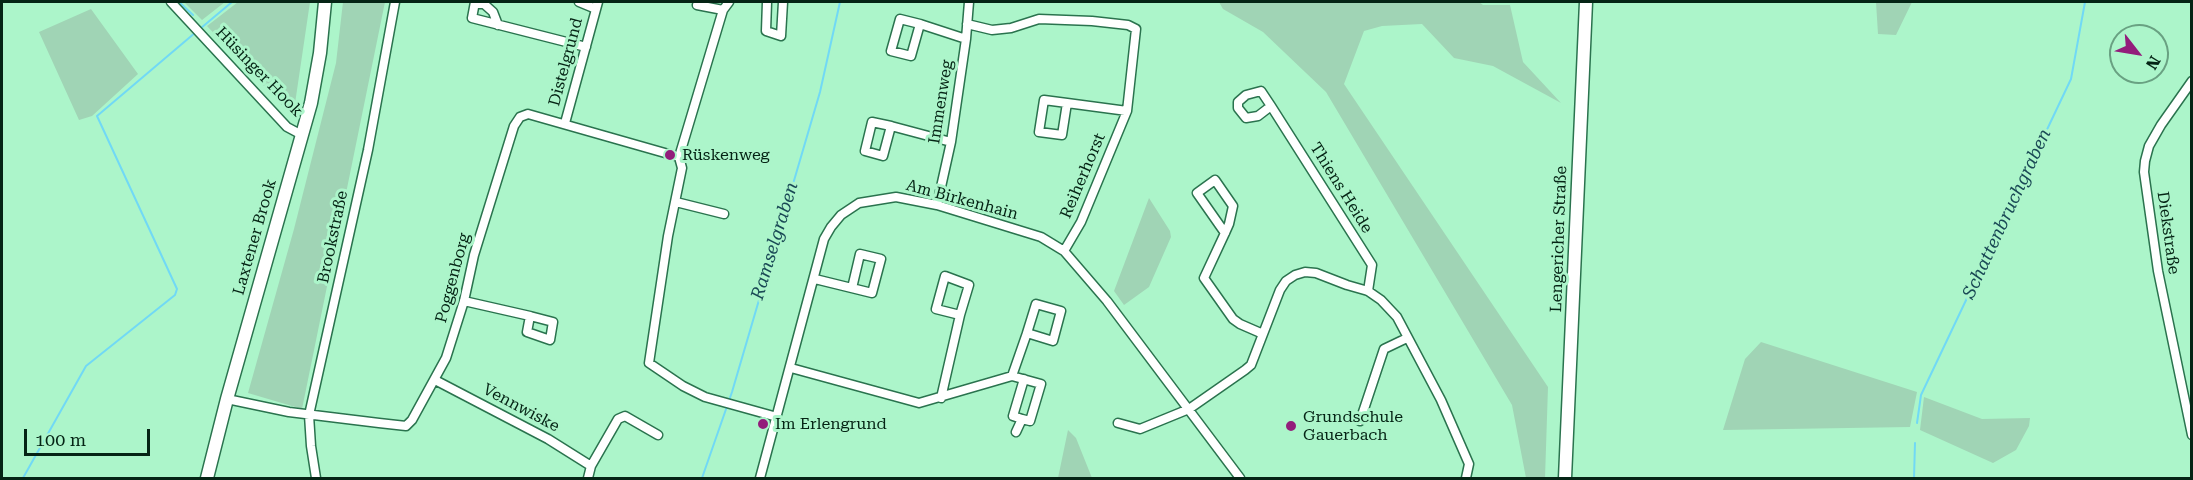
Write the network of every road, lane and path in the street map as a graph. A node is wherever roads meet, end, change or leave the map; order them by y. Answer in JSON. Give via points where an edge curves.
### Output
{"nodes":[{"id":1,"x":171,"y":2,"type":"edge"},
{"id":2,"x":324,"y":2,"type":"edge"},
{"id":3,"x":395,"y":2,"type":"edge"},
{"id":4,"x":579,"y":2,"type":"edge"},
{"id":5,"x":729,"y":2,"type":"edge"},
{"id":6,"x":767,"y":2,"type":"edge"},
{"id":7,"x":783,"y":2,"type":"edge"},
{"id":8,"x":969,"y":2,"type":"edge"},
{"id":9,"x":1586,"y":2,"type":"edge"},
{"id":10,"x":475,"y":3,"type":"edge"},
{"id":11,"x":597,"y":5,"type":"edge"},
{"id":12,"x":697,"y":6,"type":"dead end"},
{"id":13,"x":723,"y":10,"type":"junction"},
{"id":14,"x":920,"y":24,"type":"junction"},
{"id":15,"x":967,"y":24,"type":"junction"},
{"id":16,"x":498,"y":25,"type":"junction"},
{"id":17,"x":966,"y":39,"type":"junction"},
{"id":18,"x":586,"y":47,"type":"junction"},
{"id":19,"x":2192,"y":81,"type":"edge"},
{"id":20,"x":1067,"y":103,"type":"junction"},
{"id":21,"x":1271,"y":106,"type":"dead end"},
{"id":22,"x":1127,"y":111,"type":"junction"},
{"id":23,"x":565,"y":123,"type":"junction"},
{"id":24,"x":891,"y":126,"type":"dead end"},
{"id":25,"x":302,"y":135,"type":"junction"},
{"id":26,"x":951,"y":142,"type":"junction"},
{"id":27,"x":679,"y":158,"type":"junction"},
{"id":28,"x":676,"y":202,"type":"junction"},
{"id":29,"x":937,"y":205,"type":"junction"},
{"id":30,"x":724,"y":214,"type":"dead end"},
{"id":31,"x":1225,"y":233,"type":"junction"},
{"id":32,"x":1064,"y":251,"type":"junction"},
{"id":33,"x":815,"y":279,"type":"junction"},
{"id":34,"x":852,"y":288,"type":"junction"},
{"id":35,"x":1368,"y":291,"type":"junction"},
{"id":36,"x":464,"y":301,"type":"junction"},
{"id":37,"x":960,"y":315,"type":"junction"},
{"id":38,"x":530,"y":316,"type":"dead end"},
{"id":39,"x":1027,"y":333,"type":"junction"},
{"id":40,"x":1263,"y":334,"type":"junction"},
{"id":41,"x":1407,"y":338,"type":"junction"},
{"id":42,"x":790,"y":368,"type":"junction"},
{"id":43,"x":1012,"y":376,"type":"junction"},
{"id":44,"x":1024,"y":379,"type":"junction"},
{"id":45,"x":435,"y":380,"type":"junction"},
{"id":46,"x":941,"y":398,"type":"junction"},
{"id":47,"x":227,"y":399,"type":"junction"},
{"id":48,"x":1189,"y":409,"type":"junction"},
{"id":49,"x":309,"y":415,"type":"junction"},
{"id":50,"x":777,"y":417,"type":"junction"},
{"id":51,"x":1022,"y":419,"type":"junction"},
{"id":52,"x":1360,"y":421,"type":"dead end"},
{"id":53,"x":1118,"y":423,"type":"dead end"},
{"id":54,"x":1016,"y":432,"type":"dead end"},
{"id":55,"x":658,"y":435,"type":"dead end"},
{"id":56,"x":2192,"y":435,"type":"edge"},
{"id":57,"x":591,"y":466,"type":"junction"},
{"id":58,"x":207,"y":478,"type":"edge"},
{"id":59,"x":316,"y":478,"type":"edge"},
{"id":60,"x":588,"y":478,"type":"edge"},
{"id":61,"x":763,"y":478,"type":"edge"},
{"id":62,"x":1240,"y":478,"type":"edge"},
{"id":63,"x":1466,"y":478,"type":"edge"},
{"id":64,"x":1565,"y":478,"type":"edge"}],
"edges":[{"from":1,"to":25,"type":"street","name":"Hüsinger Hook","via":[[287,127]]},
{"from":2,"to":25,"type":"street","name":"Laxtener Brook","via":[[320,53]]},
{"from":3,"to":49,"type":"street","name":"Brookstraße","via":[[368,150]]},
{"from":4,"to":11,"type":"street","name":"Distelgrund"},
{"from":5,"to":13,"type":"street"},
{"from":6,"to":7,"type":"street","via":[[766,31],[781,36]]},
{"from":8,"to":15,"type":"street","name":"Immenweg"},
{"from":9,"to":64,"type":"street","name":"Lengericher Straße"},
{"from":10,"to":16,"type":"street","via":[[484,4],[493,12]]},
{"from":10,"to":16,"type":"street","via":[[472,18]]},
{"from":11,"to":18,"type":"street","name":"Distelgrund"},
{"from":12,"to":13,"type":"street"},
{"from":13,"to":27,"type":"street"},
{"from":14,"to":14,"type":"street","via":[[911,56],[891,51],[900,19]]},
{"from":14,"to":17,"type":"street"},
{"from":15,"to":17,"type":"street","name":"Immenweg"},
{"from":15,"to":22,"type":"street","name":"Reiherhorst","via":[[992,30],[1050,19],[1128,25],[1136,29]]},
{"from":16,"to":18,"type":"street"},
{"from":17,"to":26,"type":"street","name":"Immenweg"},
{"from":18,"to":23,"type":"street","name":"Distelgrund"},
{"from":19,"to":56,"type":"street","name":"Diekstraße","via":[[2153,139],[2144,172],[2158,271]]},
{"from":20,"to":20,"type":"street","name":"Reiherhorst","via":[[1062,135],[1039,132],[1044,100]]},
{"from":20,"to":22,"type":"street","name":"Reiherhorst"},
{"from":21,"to":35,"type":"street","name":"Thiens Heide","via":[[1372,265]]},
{"from":22,"to":32,"type":"street","name":"Reiherhorst","via":[[1081,222]]},
{"from":23,"to":27,"type":"street","name":"Poggenborg"},
{"from":23,"to":36,"type":"street","name":"Poggenborg","via":[[528,114],[514,126],[474,255]]},
{"from":24,"to":26,"type":"street"},
{"from":25,"to":47,"type":"street","name":"Laxtener Brook"},
{"from":26,"to":29,"type":"street","name":"Immenweg"},
{"from":27,"to":28,"type":"street","via":[[682,168]]},
{"from":28,"to":30,"type":"street"},
{"from":28,"to":50,"type":"street","via":[[649,363],[705,397]]},
{"from":29,"to":32,"type":"street","name":"Am Birkenhain","via":[[1041,237]]},
{"from":29,"to":33,"type":"street","name":"Am Birkenhain","via":[[896,197],[859,203],[831,226]]},
{"from":31,"to":31,"type":"street","via":[[1233,206],[1215,180],[1197,193]]},
{"from":31,"to":40,"type":"street","via":[[1204,278],[1233,319]]},
{"from":32,"to":48,"type":"street","name":"Am Birkenhain"},
{"from":33,"to":34,"type":"street"},
{"from":33,"to":42,"type":"street","name":"Am Birkenhain"},
{"from":34,"to":34,"type":"street","via":[[872,293],[880,259],[860,254]]},
{"from":35,"to":40,"type":"street","via":[[1316,273],[1295,275],[1280,290]]},
{"from":35,"to":41,"type":"street","via":[[1397,317]]},
{"from":36,"to":38,"type":"street"},
{"from":36,"to":45,"type":"street","name":"Poggenborg"},
{"from":37,"to":37,"type":"street","via":[[936,309],[945,276],[969,285]]},
{"from":37,"to":46,"type":"street"},
{"from":39,"to":39,"type":"street","via":[[1053,341],[1061,311],[1036,304]]},
{"from":39,"to":43,"type":"street"},
{"from":40,"to":48,"type":"street","via":[[1251,364]]},
{"from":41,"to":52,"type":"street","via":[[1384,349]]},
{"from":41,"to":63,"type":"street","via":[[1441,400],[1469,464]]},
{"from":42,"to":46,"type":"street","via":[[919,403]]},
{"from":42,"to":50,"type":"street","name":"Am Birkenhain"},
{"from":43,"to":44,"type":"street"},
{"from":43,"to":46,"type":"street"},
{"from":44,"to":51,"type":"street","via":[[1013,416]]},
{"from":44,"to":51,"type":"street","via":[[1041,384],[1030,421]]},
{"from":45,"to":49,"type":"street","name":"Poggenborg","via":[[406,426]]},
{"from":45,"to":57,"type":"street","name":"Vennwiske"},
{"from":47,"to":49,"type":"street","name":"Poggenborg"},
{"from":47,"to":58,"type":"street","name":"Laxtener Brook"},
{"from":48,"to":53,"type":"street","via":[[1140,429]]},
{"from":48,"to":62,"type":"street","name":"Am Birkenhain"},
{"from":49,"to":59,"type":"street","name":"Brookstraße"},
{"from":50,"to":61,"type":"street","name":"Am Birkenhain"},
{"from":51,"to":54,"type":"street"},
{"from":55,"to":57,"type":"street","via":[[625,416],[618,418]]},
{"from":57,"to":60,"type":"street"}]}
